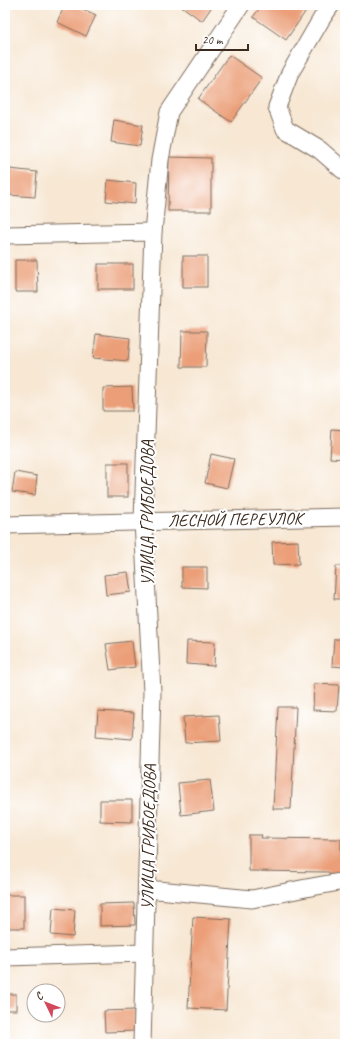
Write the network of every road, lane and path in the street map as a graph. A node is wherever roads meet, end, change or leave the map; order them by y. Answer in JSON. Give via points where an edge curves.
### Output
{"nodes":[{"id":1,"x":241,"y":5,"type":"edge"},
{"id":2,"x":331,"y":5,"type":"edge"},
{"id":3,"x":345,"y":170,"type":"edge"},
{"id":4,"x":154,"y":232,"type":"junction"},
{"id":5,"x":5,"y":235,"type":"edge"},
{"id":6,"x":345,"y":517,"type":"edge"},
{"id":7,"x":143,"y":521,"type":"junction"},
{"id":8,"x":5,"y":525,"type":"edge"},
{"id":9,"x":345,"y":881,"type":"edge"},
{"id":10,"x":147,"y":889,"type":"junction"},
{"id":11,"x":145,"y":953,"type":"junction"},
{"id":12,"x":5,"y":957,"type":"edge"},
{"id":13,"x":142,"y":1044,"type":"edge"}],
"edges":[{"from":1,"to":4,"type":"street","name":"УЛИЦА ГРИБОЕДОВА","via":[[169,112],[160,160]]},
{"from":2,"to":3,"type":"street","via":[[290,73],[277,107],[285,129],[320,150]]},
{"from":4,"to":5,"type":"street"},
{"from":4,"to":7,"type":"street","name":"УЛИЦА ГРИБОЕДОВА"},
{"from":6,"to":7,"type":"street","name":"ЛЕСНОЙ ПЕРЕУЛОК"},
{"from":7,"to":8,"type":"street","name":"ЛЕСНОЙ ПЕРЕУЛОК"},
{"from":7,"to":10,"type":"street","name":"УЛИЦА ГРИБОЕДОВА","via":[[152,692]]},
{"from":9,"to":10,"type":"street","via":[[252,899]]},
{"from":10,"to":11,"type":"street","name":"УЛИЦА ГРИБОЕДОВА"},
{"from":11,"to":12,"type":"street"},
{"from":11,"to":13,"type":"street","name":"УЛИЦА ГРИБОЕДОВА"}]}
